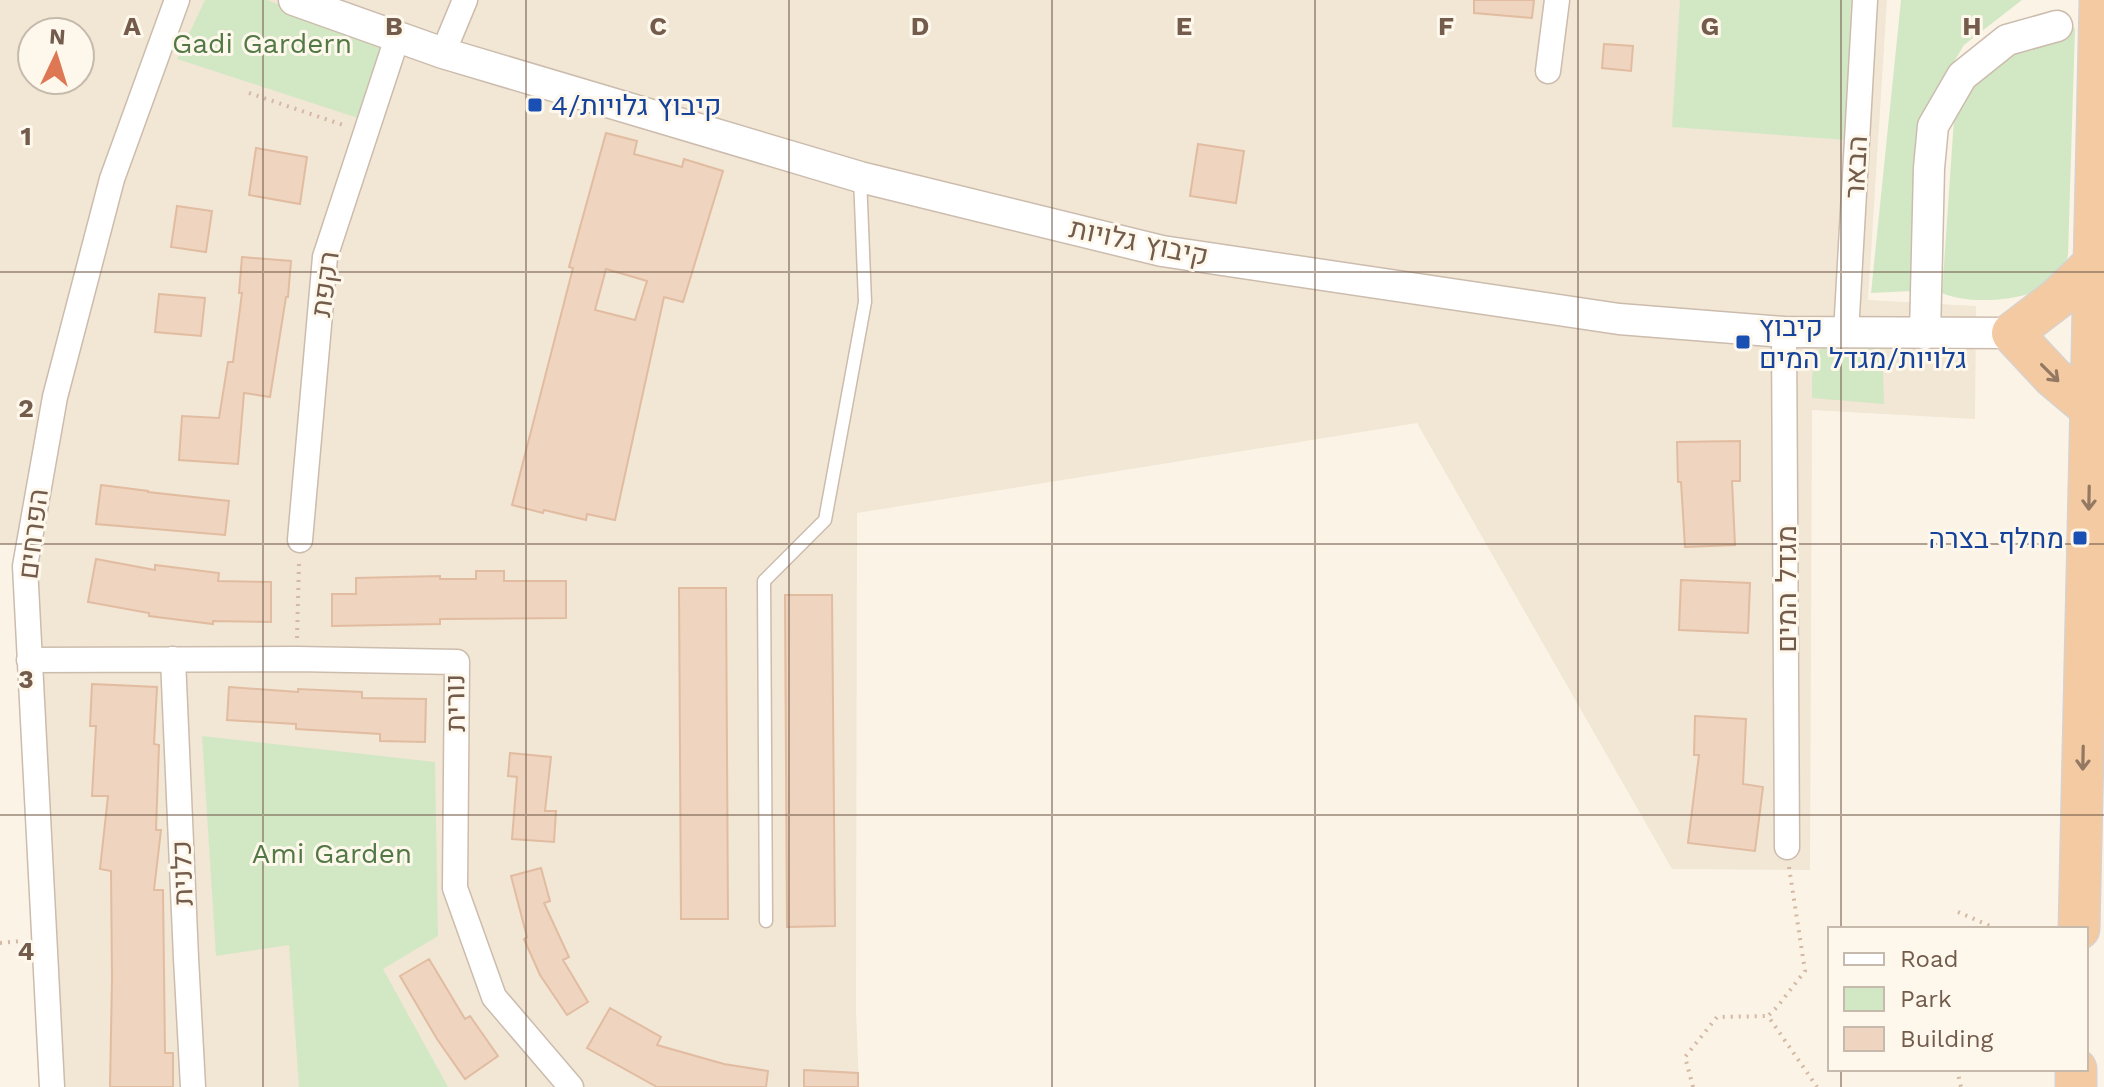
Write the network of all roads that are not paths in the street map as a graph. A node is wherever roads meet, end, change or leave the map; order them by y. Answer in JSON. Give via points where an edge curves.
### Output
{"nodes":[{"id":1,"x":177,"y":0,"type":"edge"},
{"id":2,"x":294,"y":0,"type":"edge"},
{"id":3,"x":465,"y":0,"type":"edge"},
{"id":4,"x":1557,"y":0,"type":"edge"},
{"id":5,"x":1865,"y":0,"type":"edge"},
{"id":6,"x":2100,"y":0,"type":"edge"},
{"id":7,"x":2057,"y":26,"type":"dead end"},
{"id":8,"x":397,"y":38,"type":"junction"},
{"id":9,"x":443,"y":53,"type":"junction"},
{"id":10,"x":1548,"y":71,"type":"dead end"},
{"id":11,"x":860,"y":177,"type":"junction"},
{"id":12,"x":2094,"y":263,"type":"junction"},
{"id":13,"x":1784,"y":332,"type":"junction"},
{"id":14,"x":1846,"y":333,"type":"junction"},
{"id":15,"x":2012,"y":333,"type":"junction"},
{"id":16,"x":1925,"y":334,"type":"junction"},
{"id":17,"x":2091,"y":409,"type":"junction"},
{"id":18,"x":300,"y":540,"type":"road end"},
{"id":19,"x":173,"y":659,"type":"junction"},
{"id":20,"x":29,"y":660,"type":"junction"},
{"id":21,"x":1787,"y":847,"type":"road end"},
{"id":22,"x":766,"y":921,"type":"dead end"},
{"id":23,"x":2079,"y":927,"type":"edge"},
{"id":24,"x":52,"y":1087,"type":"edge"},
{"id":25,"x":193,"y":1087,"type":"edge"},
{"id":26,"x":571,"y":1087,"type":"edge"}],
"edges":[{"from":1,"to":20,"type":"street","name":"הפרחים","via":[[112,179],[55,397],[25,566]]},
{"from":2,"to":8,"type":"street","name":"קיבוץ גלויות"},
{"from":3,"to":9,"type":"street"},
{"from":4,"to":10,"type":"street"},
{"from":5,"to":14,"type":"street","name":"הבאר"},
{"from":6,"to":12,"type":"highway"},
{"from":7,"to":16,"type":"street","via":[[2007,40],[1962,76],[1933,126]]},
{"from":8,"to":9,"type":"street","name":"קיבוץ גלויות"},
{"from":8,"to":18,"type":"street","name":"רקפת","via":[[325,257]]},
{"from":9,"to":11,"type":"street","name":"קיבוץ גלויות"},
{"from":11,"to":13,"type":"street","name":"קיבוץ גלויות","via":[[1162,251],[1619,319]]},
{"from":11,"to":22,"type":"lane","via":[[865,302],[825,520],[764,581]]},
{"from":12,"to":15,"type":"highway"},
{"from":12,"to":17,"type":"highway"},
{"from":13,"to":14,"type":"street","name":"קיבוץ גלויות"},
{"from":13,"to":21,"type":"street","name":"מגדל המים"},
{"from":14,"to":16,"type":"street","name":"קיבוץ גלויות"},
{"from":15,"to":16,"type":"street","name":"קיבוץ גלויות"},
{"from":15,"to":17,"type":"highway","one_way":true},
{"from":17,"to":23,"type":"highway","one_way":true},
{"from":19,"to":20,"type":"street","name":"נורית"},
{"from":19,"to":25,"type":"street","name":"כלנית"},
{"from":19,"to":26,"type":"street","name":"נורית","via":[[457,662],[455,888],[494,997]]},
{"from":20,"to":24,"type":"street","name":"הפרחים"}]}
